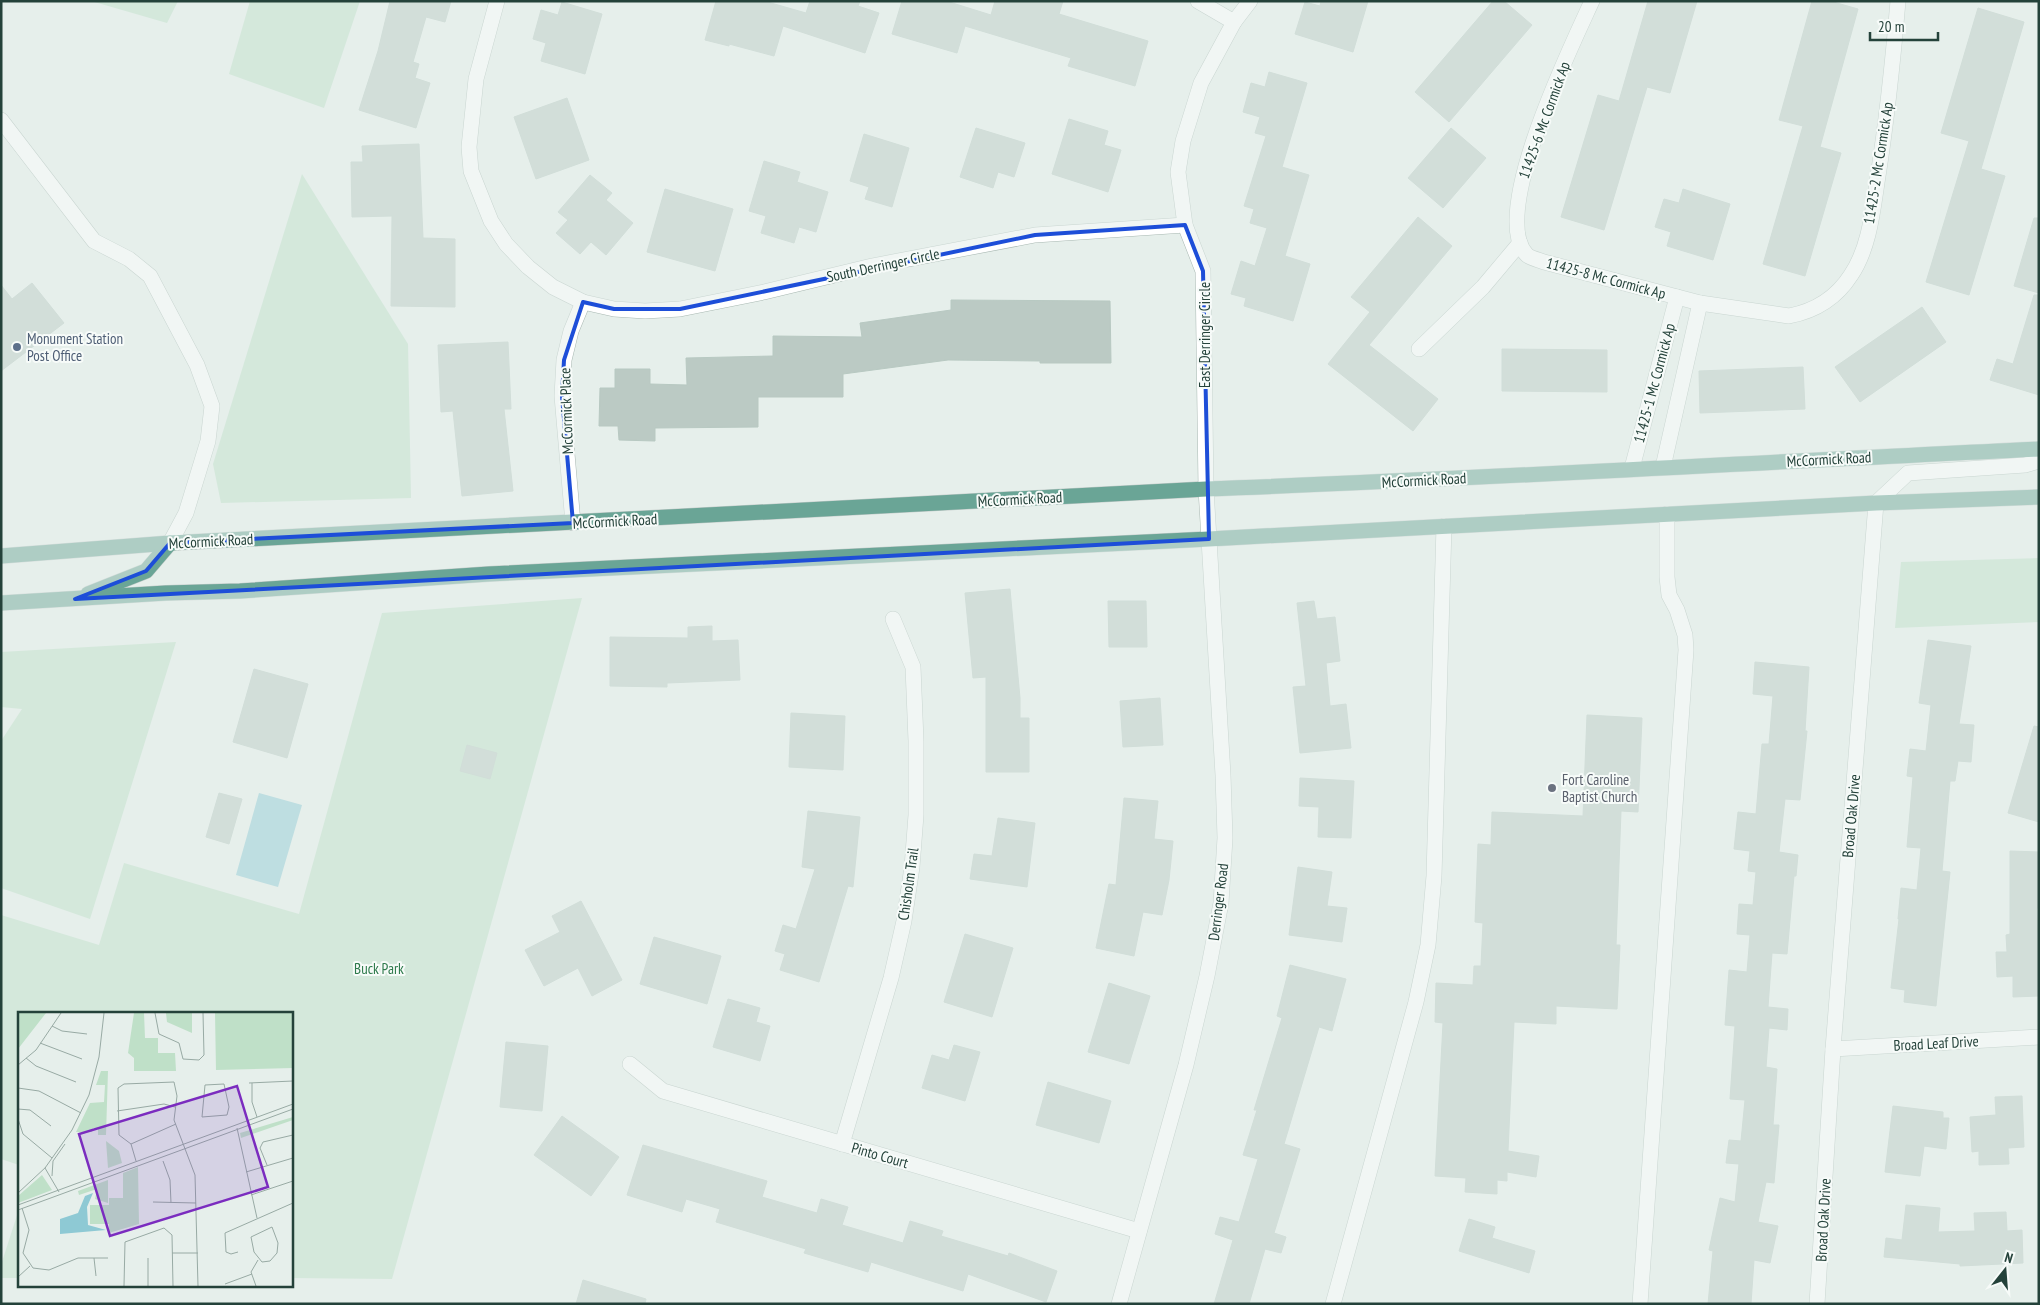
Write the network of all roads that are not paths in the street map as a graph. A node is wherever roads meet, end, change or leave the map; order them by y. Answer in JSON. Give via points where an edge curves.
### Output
{"nodes":[{"id":1,"x":497,"y":1,"type":"edge"},
{"id":2,"x":1198,"y":1,"type":"edge"},
{"id":3,"x":1250,"y":1,"type":"edge"},
{"id":4,"x":1592,"y":1,"type":"edge"},
{"id":5,"x":1898,"y":1,"type":"edge"},
{"id":6,"x":1234,"y":22,"type":"junction"},
{"id":7,"x":1,"y":120,"type":"edge"},
{"id":8,"x":1185,"y":225,"type":"junction"},
{"id":9,"x":1520,"y":243,"type":"junction"},
{"id":10,"x":1677,"y":297,"type":"junction"},
{"id":11,"x":583,"y":302,"type":"junction"},
{"id":12,"x":1700,"y":303,"type":"junction"},
{"id":13,"x":1419,"y":350,"type":"dead end"},
{"id":14,"x":2039,"y":449,"type":"edge"},
{"id":15,"x":2039,"y":461,"type":"edge"},
{"id":16,"x":1663,"y":467,"type":"junction"},
{"id":17,"x":1632,"y":468,"type":"junction"},
{"id":18,"x":1206,"y":489,"type":"junction"},
{"id":19,"x":2039,"y":496,"type":"edge"},
{"id":20,"x":1876,"y":503,"type":"junction"},
{"id":21,"x":1667,"y":514,"type":"junction"},
{"id":22,"x":573,"y":523,"type":"junction"},
{"id":23,"x":1444,"y":526,"type":"junction"},
{"id":24,"x":1208,"y":539,"type":"junction"},
{"id":25,"x":170,"y":543,"type":"junction"},
{"id":26,"x":1,"y":556,"type":"edge"},
{"id":27,"x":75,"y":599,"type":"junction"},
{"id":28,"x":1,"y":603,"type":"edge"},
{"id":29,"x":893,"y":619,"type":"dead end"},
{"id":30,"x":2039,"y":1038,"type":"edge"},
{"id":31,"x":1833,"y":1050,"type":"junction"},
{"id":32,"x":630,"y":1064,"type":"dead end"},
{"id":33,"x":842,"y":1144,"type":"junction"},
{"id":34,"x":1139,"y":1231,"type":"junction"},
{"id":35,"x":1119,"y":1304,"type":"edge"},
{"id":36,"x":1333,"y":1304,"type":"edge"},
{"id":37,"x":1640,"y":1304,"type":"edge"},
{"id":38,"x":1817,"y":1304,"type":"edge"}],
"edges":[{"from":1,"to":11,"type":"street","name":"South Derringer Circle","via":[[476,79],[469,147],[471,171],[491,221],[506,244],[552,287]]},
{"from":2,"to":6,"type":"street"},
{"from":3,"to":6,"type":"street","name":"East Derringer Circle"},
{"from":4,"to":9,"type":"street","name":"11425-6 Mc Cormick Ap","via":[[1557,78],[1527,160],[1516,205]]},
{"from":5,"to":12,"type":"street","name":"11425-2 Mc Cormick Ap","via":[[1886,124],[1872,218],[1852,274],[1824,303],[1803,314],[1790,316]]},
{"from":6,"to":8,"type":"street","name":"East Derringer Circle","via":[[1202,83],[1183,141],[1178,172]]},
{"from":7,"to":25,"type":"street","via":[[94,241],[129,259],[150,276],[196,365],[212,406],[208,442],[186,513]]},
{"from":8,"to":11,"type":"street","name":"South Derringer Circle","via":[[1035,235],[872,266],[680,309],[614,309]]},
{"from":8,"to":18,"type":"street","name":"East Derringer Circle","via":[[1203,271]]},
{"from":9,"to":10,"type":"street","name":"11425-8 Mc Cormick Ap","via":[[1527,255],[1544,262]]},
{"from":9,"to":13,"type":"street","via":[[1484,287]]},
{"from":10,"to":12,"type":"street","name":"11425-8 Mc Cormick Ap"},
{"from":10,"to":17,"type":"street","name":"11425-1 Mc Cormick Ap"},
{"from":11,"to":22,"type":"street","name":"McCormick Place","via":[[571,330],[564,360],[562,396]]},
{"from":12,"to":16,"type":"street","name":"11425-1 Mc Cormick Ap"},
{"from":14,"to":16,"type":"main road","name":"McCormick Road"},
{"from":15,"to":20,"type":"street","via":[[2025,465],[1908,473]]},
{"from":16,"to":17,"type":"main road","name":"McCormick Road"},
{"from":17,"to":18,"type":"main road","name":"McCormick Road"},
{"from":18,"to":22,"type":"main road","name":"McCormick Road"},
{"from":18,"to":24,"type":"street","name":"Derringer Road"},
{"from":19,"to":20,"type":"main road"},
{"from":20,"to":21,"type":"main road"},
{"from":20,"to":31,"type":"street","name":"Broad Oak Drive"},
{"from":21,"to":23,"type":"main road"},
{"from":21,"to":37,"type":"street","via":[[1669,595],[1685,635],[1686,650]]},
{"from":22,"to":25,"type":"main road","name":"McCormick Road"},
{"from":23,"to":24,"type":"main road"},
{"from":23,"to":36,"type":"street","via":[[1434,876],[1428,945],[1416,1002]]},
{"from":24,"to":27,"type":"main road","via":[[489,574]]},
{"from":24,"to":34,"type":"street","name":"Derringer Road","via":[[1224,775],[1221,903],[1186,1065]]},
{"from":25,"to":26,"type":"main road","name":"McCormick Road"},
{"from":25,"to":27,"type":"main road","via":[[146,571]]},
{"from":27,"to":28,"type":"main road"},
{"from":29,"to":33,"type":"street","name":"Chisholm Trail","via":[[913,667],[916,815],[912,867],[891,978]]},
{"from":30,"to":31,"type":"street","name":"Broad Leaf Drive"},
{"from":31,"to":38,"type":"street","name":"Broad Oak Drive"},
{"from":32,"to":33,"type":"street","name":"Pinto Court","via":[[663,1091]]},
{"from":33,"to":34,"type":"street","name":"Pinto Court"},
{"from":34,"to":35,"type":"street","name":"Derringer Road"}]}
